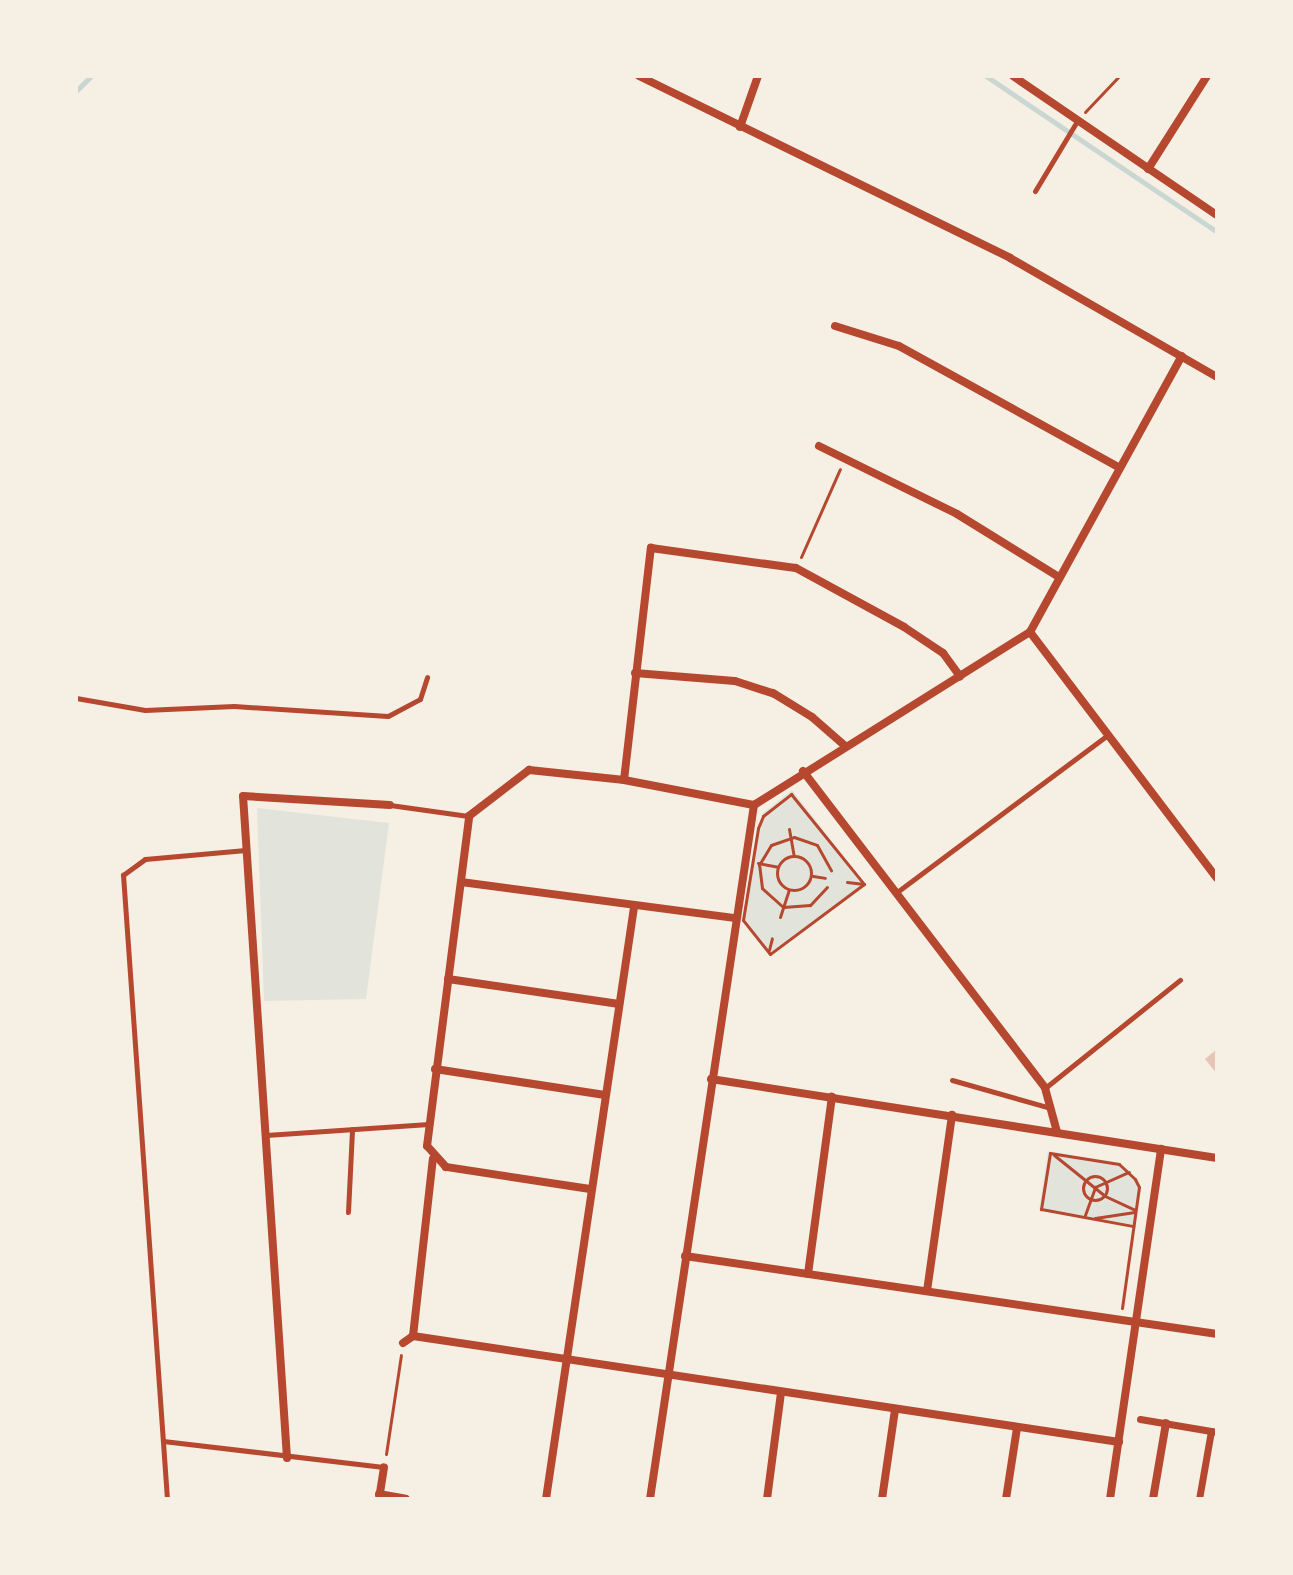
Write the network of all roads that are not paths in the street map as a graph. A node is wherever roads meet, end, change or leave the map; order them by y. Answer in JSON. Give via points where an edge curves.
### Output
{"nodes":[{"id":1,"x":639,"y":76,"type":"edge"},
{"id":2,"x":758,"y":76,"type":"edge"},
{"id":3,"x":1014,"y":76,"type":"edge"},
{"id":4,"x":1207,"y":76,"type":"edge"},
{"id":5,"x":1075,"y":124,"type":"junction"},
{"id":6,"x":740,"y":127,"type":"junction"},
{"id":7,"x":1148,"y":169,"type":"junction"},
{"id":8,"x":1035,"y":191,"type":"dead end"},
{"id":9,"x":1217,"y":215,"type":"edge"},
{"id":10,"x":835,"y":326,"type":"dead end"},
{"id":11,"x":1182,"y":356,"type":"junction"},
{"id":12,"x":1217,"y":377,"type":"edge"},
{"id":13,"x":819,"y":446,"type":"dead end"},
{"id":14,"x":1120,"y":468,"type":"junction"},
{"id":15,"x":1059,"y":577,"type":"junction"},
{"id":16,"x":1030,"y":632,"type":"junction"},
{"id":17,"x":635,"y":673,"type":"junction"},
{"id":18,"x":960,"y":676,"type":"junction"},
{"id":19,"x":427,"y":677,"type":"dead end"},
{"id":20,"x":76,"y":698,"type":"edge"},
{"id":21,"x":1109,"y":734,"type":"junction"},
{"id":22,"x":844,"y":745,"type":"junction"},
{"id":23,"x":803,"y":771,"type":"junction"},
{"id":24,"x":624,"y":780,"type":"junction"},
{"id":25,"x":390,"y":805,"type":"joint"},
{"id":26,"x":754,"y":805,"type":"junction"},
{"id":27,"x":469,"y":816,"type":"junction"},
{"id":28,"x":246,"y":850,"type":"junction"},
{"id":29,"x":1217,"y":878,"type":"edge"},
{"id":30,"x":461,"y":882,"type":"junction"},
{"id":31,"x":896,"y":893,"type":"junction"},
{"id":32,"x":634,"y":907,"type":"junction"},
{"id":33,"x":734,"y":918,"type":"junction"},
{"id":34,"x":448,"y":979,"type":"junction"},
{"id":35,"x":1180,"y":980,"type":"dead end"},
{"id":36,"x":619,"y":1004,"type":"junction"},
{"id":37,"x":435,"y":1069,"type":"junction"},
{"id":38,"x":711,"y":1079,"type":"junction"},
{"id":39,"x":952,"y":1080,"type":"dead end"},
{"id":40,"x":1045,"y":1088,"type":"junction"},
{"id":41,"x":605,"y":1095,"type":"junction"},
{"id":42,"x":832,"y":1097,"type":"junction"},
{"id":43,"x":1051,"y":1109,"type":"junction"},
{"id":44,"x":952,"y":1115,"type":"junction"},
{"id":45,"x":429,"y":1124,"type":"junction"},
{"id":46,"x":352,"y":1129,"type":"junction"},
{"id":47,"x":1057,"y":1132,"type":"junction"},
{"id":48,"x":264,"y":1135,"type":"junction"},
{"id":49,"x":1161,"y":1149,"type":"junction"},
{"id":50,"x":1217,"y":1158,"type":"edge"},
{"id":51,"x":433,"y":1159,"type":"junction"},
{"id":52,"x":590,"y":1189,"type":"junction"},
{"id":53,"x":348,"y":1212,"type":"dead end"},
{"id":54,"x":685,"y":1256,"type":"junction"},
{"id":55,"x":808,"y":1274,"type":"junction"},
{"id":56,"x":927,"y":1291,"type":"junction"},
{"id":57,"x":1137,"y":1322,"type":"junction"},
{"id":58,"x":1217,"y":1334,"type":"edge"},
{"id":59,"x":413,"y":1336,"type":"junction"},
{"id":60,"x":403,"y":1343,"type":"road end"},
{"id":61,"x":565,"y":1359,"type":"junction"},
{"id":62,"x":666,"y":1374,"type":"junction"},
{"id":63,"x":781,"y":1392,"type":"junction"},
{"id":64,"x":895,"y":1410,"type":"junction"},
{"id":65,"x":1140,"y":1419,"type":"dead end"},
{"id":66,"x":1166,"y":1423,"type":"junction"},
{"id":67,"x":1017,"y":1428,"type":"junction"},
{"id":68,"x":1214,"y":1432,"type":"edge"},
{"id":69,"x":163,"y":1441,"type":"junction"},
{"id":70,"x":1119,"y":1442,"type":"junction"},
{"id":71,"x":287,"y":1458,"type":"junction"},
{"id":72,"x":384,"y":1467,"type":"joint"},
{"id":73,"x":379,"y":1497,"type":"edge"},
{"id":74,"x":167,"y":1499,"type":"edge"},
{"id":75,"x":406,"y":1499,"type":"edge"},
{"id":76,"x":546,"y":1499,"type":"edge"},
{"id":77,"x":650,"y":1499,"type":"edge"},
{"id":78,"x":767,"y":1499,"type":"edge"},
{"id":79,"x":882,"y":1499,"type":"edge"},
{"id":80,"x":1006,"y":1499,"type":"edge"},
{"id":81,"x":1110,"y":1499,"type":"edge"},
{"id":82,"x":1153,"y":1499,"type":"edge"},
{"id":83,"x":1199,"y":1499,"type":"edge"}],
"edges":[{"from":1,"to":6,"type":"street"},
{"from":2,"to":6,"type":"street"},
{"from":3,"to":5,"type":"street"},
{"from":4,"to":7,"type":"street"},
{"from":5,"to":7,"type":"street"},
{"from":5,"to":8,"type":"lane"},
{"from":6,"to":11,"type":"street","via":[[998,252]]},
{"from":7,"to":9,"type":"street"},
{"from":10,"to":14,"type":"street","via":[[899,346]]},
{"from":11,"to":12,"type":"street"},
{"from":11,"to":14,"type":"street"},
{"from":13,"to":15,"type":"street","via":[[957,514]]},
{"from":14,"to":15,"type":"street"},
{"from":15,"to":16,"type":"street"},
{"from":16,"to":18,"type":"street"},
{"from":16,"to":21,"type":"street"},
{"from":17,"to":18,"type":"street","via":[[651,548],[796,568],[943,653]]},
{"from":17,"to":22,"type":"street","via":[[735,681],[773,693]]},
{"from":17,"to":24,"type":"street"},
{"from":18,"to":22,"type":"street"},
{"from":19,"to":20,"type":"lane","via":[[420,699],[388,716],[234,706],[145,710]]},
{"from":21,"to":29,"type":"street"},
{"from":21,"to":31,"type":"lane"},
{"from":22,"to":23,"type":"street"},
{"from":23,"to":26,"type":"street"},
{"from":23,"to":31,"type":"street"},
{"from":24,"to":26,"type":"street"},
{"from":24,"to":27,"type":"street","via":[[529,770]]},
{"from":25,"to":27,"type":"lane"},
{"from":25,"to":28,"type":"street","via":[[243,796]]},
{"from":26,"to":33,"type":"street"},
{"from":27,"to":30,"type":"street"},
{"from":28,"to":48,"type":"street"},
{"from":28,"to":69,"type":"lane","via":[[145,859],[123,875]]},
{"from":30,"to":32,"type":"street"},
{"from":30,"to":34,"type":"street"},
{"from":31,"to":40,"type":"street"},
{"from":32,"to":33,"type":"street"},
{"from":32,"to":36,"type":"street"},
{"from":33,"to":38,"type":"street"},
{"from":34,"to":36,"type":"street"},
{"from":34,"to":37,"type":"street"},
{"from":35,"to":40,"type":"lane"},
{"from":36,"to":41,"type":"street"},
{"from":37,"to":41,"type":"street"},
{"from":37,"to":45,"type":"street"},
{"from":38,"to":42,"type":"street"},
{"from":38,"to":54,"type":"street"},
{"from":39,"to":43,"type":"lane"},
{"from":40,"to":43,"type":"street"},
{"from":41,"to":52,"type":"street"},
{"from":42,"to":44,"type":"street"},
{"from":42,"to":55,"type":"street"},
{"from":43,"to":47,"type":"street"},
{"from":44,"to":47,"type":"street"},
{"from":44,"to":56,"type":"street"},
{"from":45,"to":46,"type":"lane"},
{"from":45,"to":51,"type":"street","via":[[427,1146]]},
{"from":46,"to":48,"type":"lane"},
{"from":46,"to":53,"type":"lane"},
{"from":47,"to":49,"type":"street"},
{"from":48,"to":71,"type":"street"},
{"from":49,"to":50,"type":"street"},
{"from":49,"to":57,"type":"street"},
{"from":51,"to":52,"type":"street","via":[[446,1167]]},
{"from":51,"to":59,"type":"street"},
{"from":52,"to":61,"type":"street"},
{"from":54,"to":55,"type":"street"},
{"from":54,"to":62,"type":"street"},
{"from":55,"to":56,"type":"street"},
{"from":56,"to":57,"type":"street"},
{"from":57,"to":58,"type":"street"},
{"from":57,"to":70,"type":"street"},
{"from":59,"to":60,"type":"street"},
{"from":59,"to":61,"type":"street"},
{"from":61,"to":62,"type":"street"},
{"from":61,"to":76,"type":"street"},
{"from":62,"to":63,"type":"street"},
{"from":62,"to":77,"type":"street"},
{"from":63,"to":64,"type":"street"},
{"from":63,"to":78,"type":"street"},
{"from":64,"to":67,"type":"street"},
{"from":64,"to":79,"type":"street"},
{"from":65,"to":66,"type":"street"},
{"from":66,"to":68,"type":"street"},
{"from":66,"to":82,"type":"street"},
{"from":67,"to":70,"type":"street"},
{"from":67,"to":80,"type":"street"},
{"from":68,"to":83,"type":"street"},
{"from":69,"to":71,"type":"lane"},
{"from":69,"to":74,"type":"lane"},
{"from":70,"to":81,"type":"street"},
{"from":71,"to":72,"type":"lane"},
{"from":72,"to":73,"type":"street"},
{"from":73,"to":75,"type":"street"}]}
